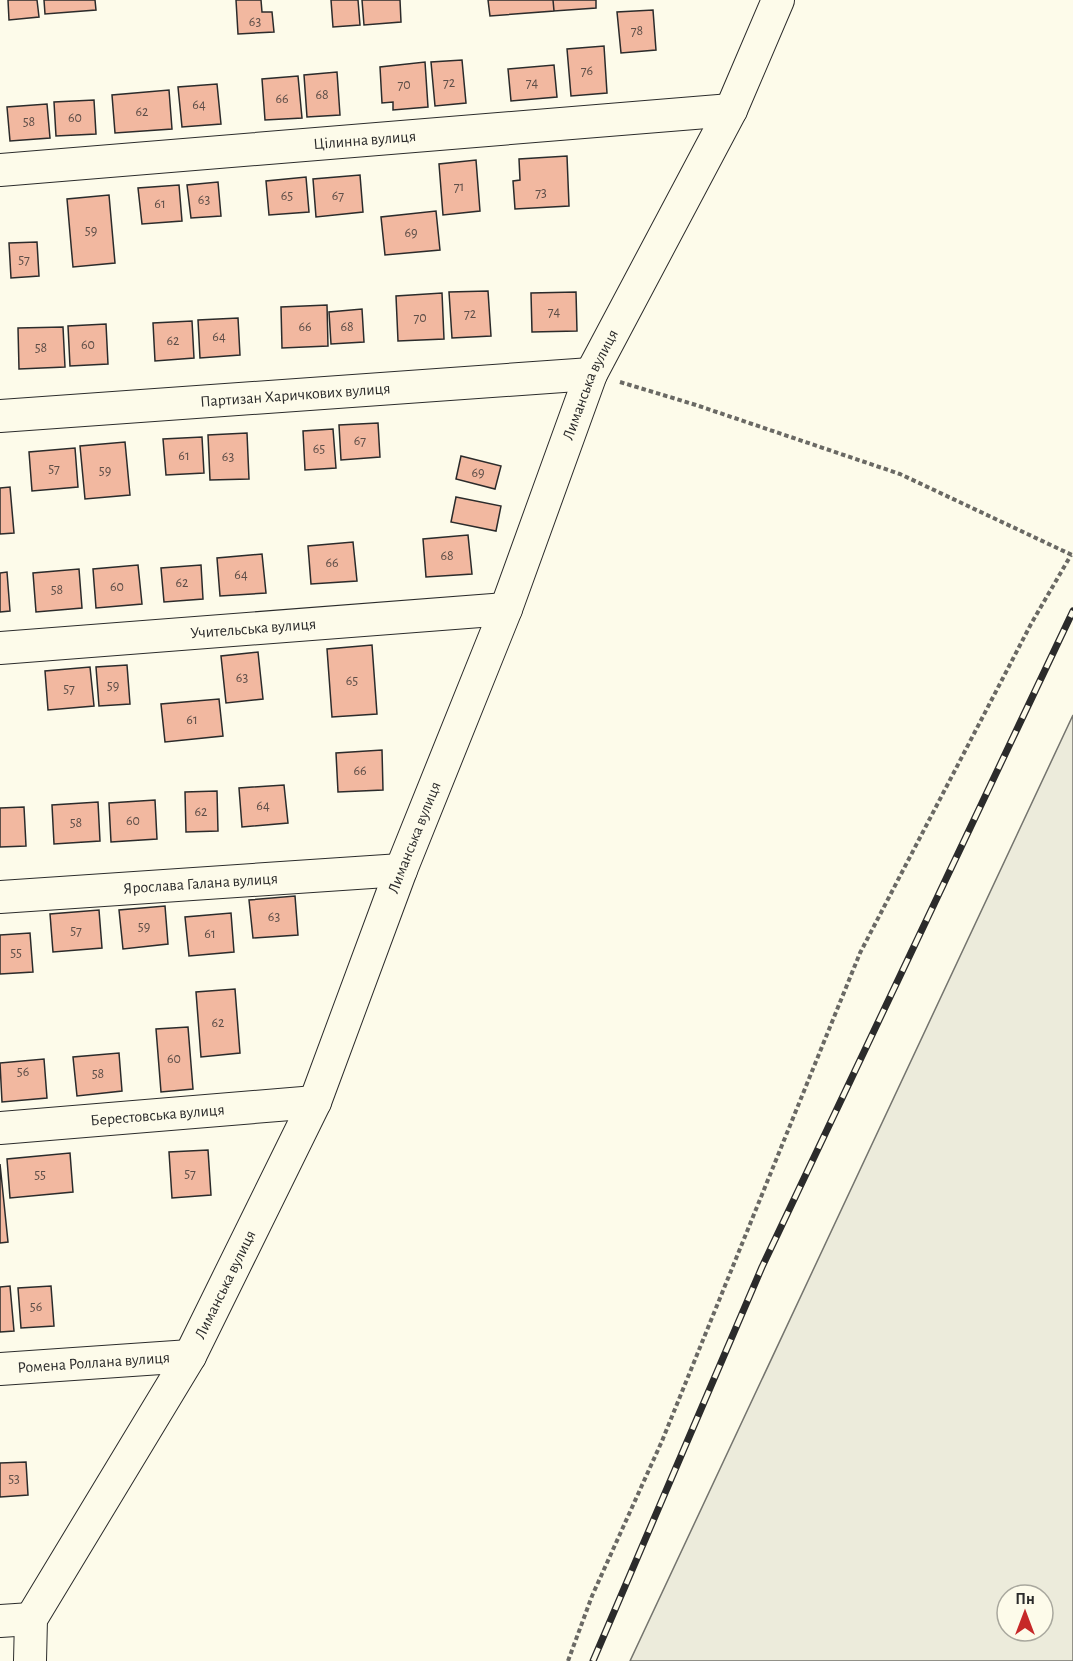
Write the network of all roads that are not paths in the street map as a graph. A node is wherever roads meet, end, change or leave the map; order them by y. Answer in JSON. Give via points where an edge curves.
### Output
{"nodes":[{"id":1,"x":778,"y":0,"type":"edge"},
{"id":2,"x":731,"y":110,"type":"junction"},
{"id":3,"x":0,"y":170,"type":"edge"},
{"id":4,"x":591,"y":374,"type":"junction"},
{"id":5,"x":0,"y":416,"type":"edge"},
{"id":6,"x":506,"y":609,"type":"junction"},
{"id":7,"x":0,"y":648,"type":"edge"},
{"id":8,"x":401,"y":870,"type":"junction"},
{"id":9,"x":0,"y":897,"type":"edge"},
{"id":10,"x":315,"y":1102,"type":"junction"},
{"id":11,"x":0,"y":1128,"type":"edge"},
{"id":12,"x":190,"y":1356,"type":"junction"},
{"id":13,"x":0,"y":1369,"type":"edge"},
{"id":14,"x":31,"y":1619,"type":"junction"},
{"id":15,"x":0,"y":1621,"type":"edge"},
{"id":16,"x":30,"y":1661,"type":"edge"}],
"edges":[{"from":1,"to":2,"type":"street","name":"Лиманська вулиця"},
{"from":2,"to":3,"type":"street","name":"Цілинна вулиця"},
{"from":2,"to":4,"type":"street","name":"Лиманська вулиця"},
{"from":4,"to":5,"type":"street","name":"Партизан Харичкових вулиця"},
{"from":4,"to":6,"type":"street","name":"Лиманська вулиця"},
{"from":6,"to":7,"type":"street","name":"Учительська вулиця"},
{"from":6,"to":8,"type":"street","name":"Лиманська вулиця"},
{"from":8,"to":9,"type":"street","name":"Ярослава Галана вулиця"},
{"from":8,"to":10,"type":"street","name":"Лиманська вулиця"},
{"from":10,"to":11,"type":"street","name":"Берестовська вулиця"},
{"from":10,"to":12,"type":"street","name":"Лиманська вулиця"},
{"from":12,"to":13,"type":"street","name":"Ромена Роллана вулиця"},
{"from":12,"to":14,"type":"street","name":"Лиманська вулиця"},
{"from":14,"to":15,"type":"street"},
{"from":14,"to":16,"type":"street","name":"Лиманська вулиця"}]}
